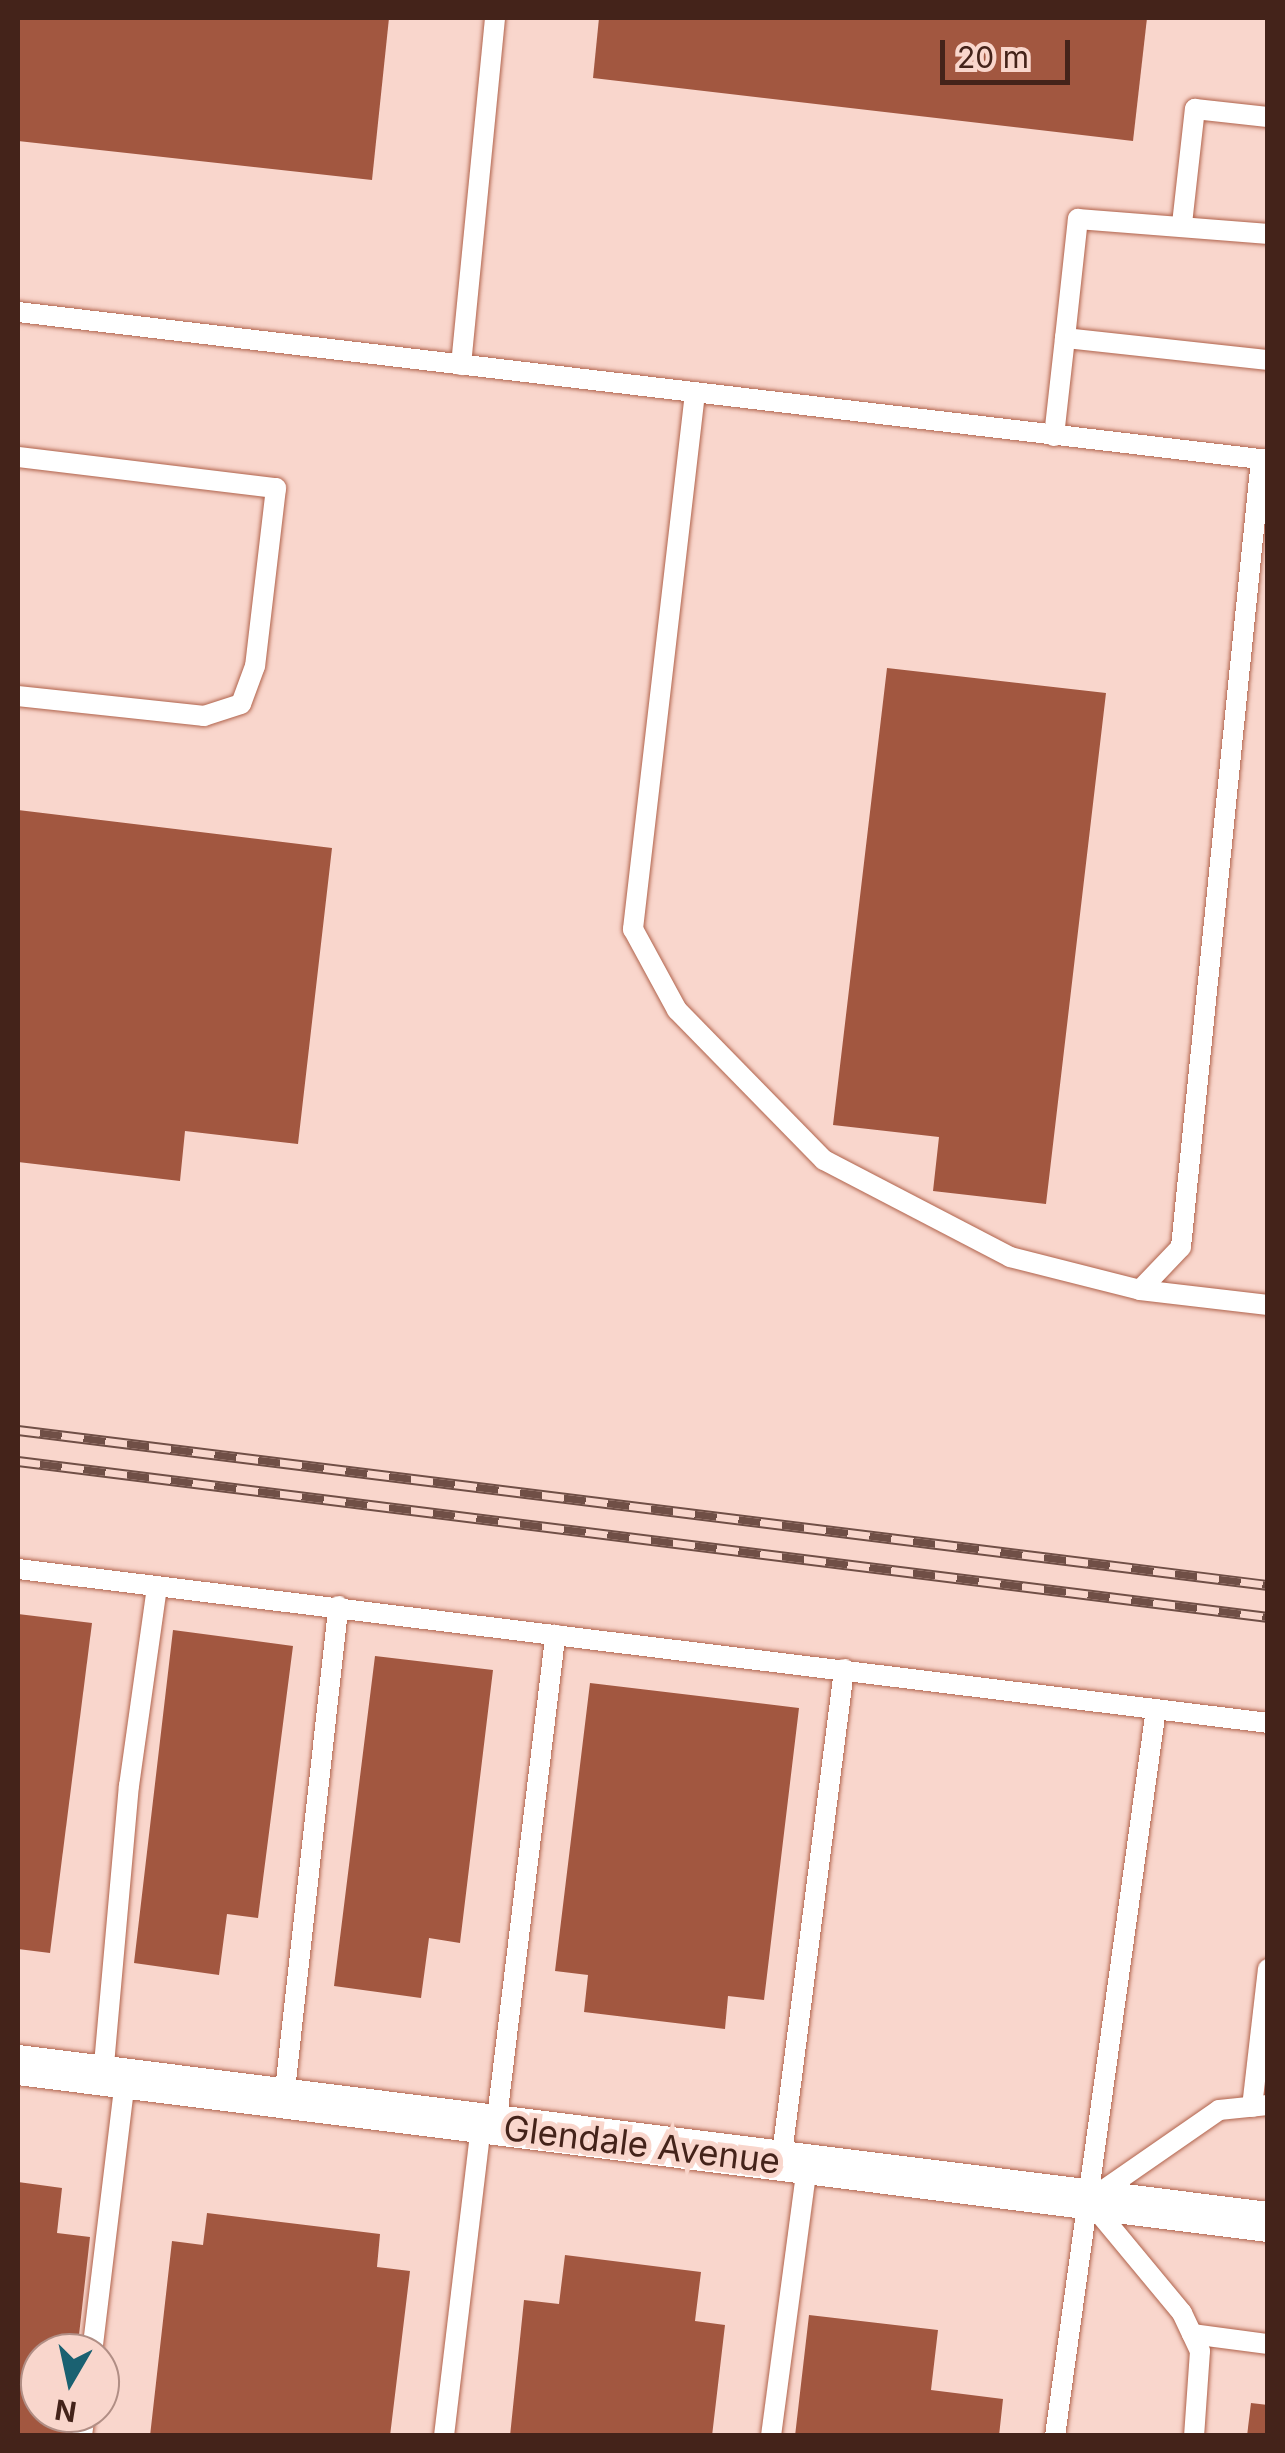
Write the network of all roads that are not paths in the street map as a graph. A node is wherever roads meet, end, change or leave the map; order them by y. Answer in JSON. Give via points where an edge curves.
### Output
{"nodes":[{"id":1,"x":495,"y":18,"type":"edge"},
{"id":2,"x":1268,"y":117,"type":"edge"},
{"id":3,"x":1182,"y":224,"type":"junction"},
{"id":4,"x":1268,"y":234,"type":"edge"},
{"id":5,"x":18,"y":312,"type":"edge"},
{"id":6,"x":1065,"y":338,"type":"junction"},
{"id":7,"x":1268,"y":360,"type":"edge"},
{"id":8,"x":461,"y":365,"type":"junction"},
{"id":9,"x":695,"y":393,"type":"junction"},
{"id":10,"x":1054,"y":436,"type":"junction"},
{"id":11,"x":18,"y":456,"type":"edge"},
{"id":12,"x":1264,"y":460,"type":"edge"},
{"id":13,"x":18,"y":696,"type":"edge"},
{"id":14,"x":1140,"y":1290,"type":"junction"},
{"id":15,"x":1268,"y":1305,"type":"edge"},
{"id":16,"x":18,"y":1569,"type":"edge"},
{"id":17,"x":156,"y":1587,"type":"junction"},
{"id":18,"x":338,"y":1606,"type":"junction"},
{"id":19,"x":556,"y":1636,"type":"junction"},
{"id":20,"x":844,"y":1670,"type":"junction"},
{"id":21,"x":1156,"y":1709,"type":"junction"},
{"id":22,"x":1268,"y":1724,"type":"edge"},
{"id":23,"x":1268,"y":1969,"type":"edge"},
{"id":24,"x":18,"y":2065,"type":"edge"},
{"id":25,"x":114,"y":2078,"type":"junction"},
{"id":26,"x":284,"y":2099,"type":"junction"},
{"id":27,"x":1260,"y":2106,"type":"edge"},
{"id":28,"x":489,"y":2125,"type":"junction"},
{"id":29,"x":794,"y":2163,"type":"junction"},
{"id":30,"x":1089,"y":2200,"type":"junction"},
{"id":31,"x":1268,"y":2222,"type":"edge"},
{"id":32,"x":94,"y":2333,"type":"edge"},
{"id":33,"x":1192,"y":2334,"type":"junction"},
{"id":34,"x":1268,"y":2344,"type":"edge"},
{"id":35,"x":444,"y":2436,"type":"edge"},
{"id":36,"x":771,"y":2436,"type":"edge"},
{"id":37,"x":1054,"y":2436,"type":"edge"},
{"id":38,"x":1194,"y":2436,"type":"edge"}],
"edges":[{"from":1,"to":8,"type":"lane"},
{"from":2,"to":3,"type":"lane","via":[[1194,109]]},
{"from":3,"to":4,"type":"lane"},
{"from":3,"to":6,"type":"lane","via":[[1078,219]]},
{"from":5,"to":8,"type":"lane"},
{"from":6,"to":7,"type":"lane"},
{"from":6,"to":10,"type":"lane"},
{"from":8,"to":9,"type":"lane"},
{"from":9,"to":10,"type":"lane"},
{"from":9,"to":14,"type":"lane","via":[[632,929],[677,1010],[824,1160],[1010,1257]]},
{"from":10,"to":12,"type":"lane"},
{"from":11,"to":13,"type":"lane","via":[[276,488],[255,666],[241,704],[204,716]]},
{"from":12,"to":14,"type":"lane","via":[[1181,1247]]},
{"from":14,"to":15,"type":"lane"},
{"from":16,"to":17,"type":"lane"},
{"from":17,"to":18,"type":"lane"},
{"from":17,"to":25,"type":"lane","via":[[130,1786]]},
{"from":18,"to":19,"type":"lane"},
{"from":18,"to":26,"type":"lane"},
{"from":19,"to":20,"type":"lane"},
{"from":19,"to":28,"type":"lane"},
{"from":20,"to":21,"type":"lane"},
{"from":20,"to":29,"type":"lane"},
{"from":21,"to":22,"type":"lane"},
{"from":21,"to":30,"type":"lane"},
{"from":23,"to":27,"type":"lane"},
{"from":24,"to":25,"type":"street","name":"Glendale Avenue"},
{"from":25,"to":26,"type":"street","name":"Glendale Avenue"},
{"from":25,"to":32,"type":"lane"},
{"from":26,"to":28,"type":"street","name":"Glendale Avenue"},
{"from":27,"to":30,"type":"lane","via":[[1219,2110]]},
{"from":28,"to":29,"type":"street","name":"Glendale Avenue"},
{"from":28,"to":35,"type":"lane"},
{"from":29,"to":30,"type":"street","name":"Glendale Avenue"},
{"from":29,"to":36,"type":"lane"},
{"from":30,"to":31,"type":"street","name":"Glendale Avenue"},
{"from":30,"to":33,"type":"lane"},
{"from":30,"to":37,"type":"lane"},
{"from":33,"to":34,"type":"lane"},
{"from":33,"to":38,"type":"lane","via":[[1200,2351]]}]}
